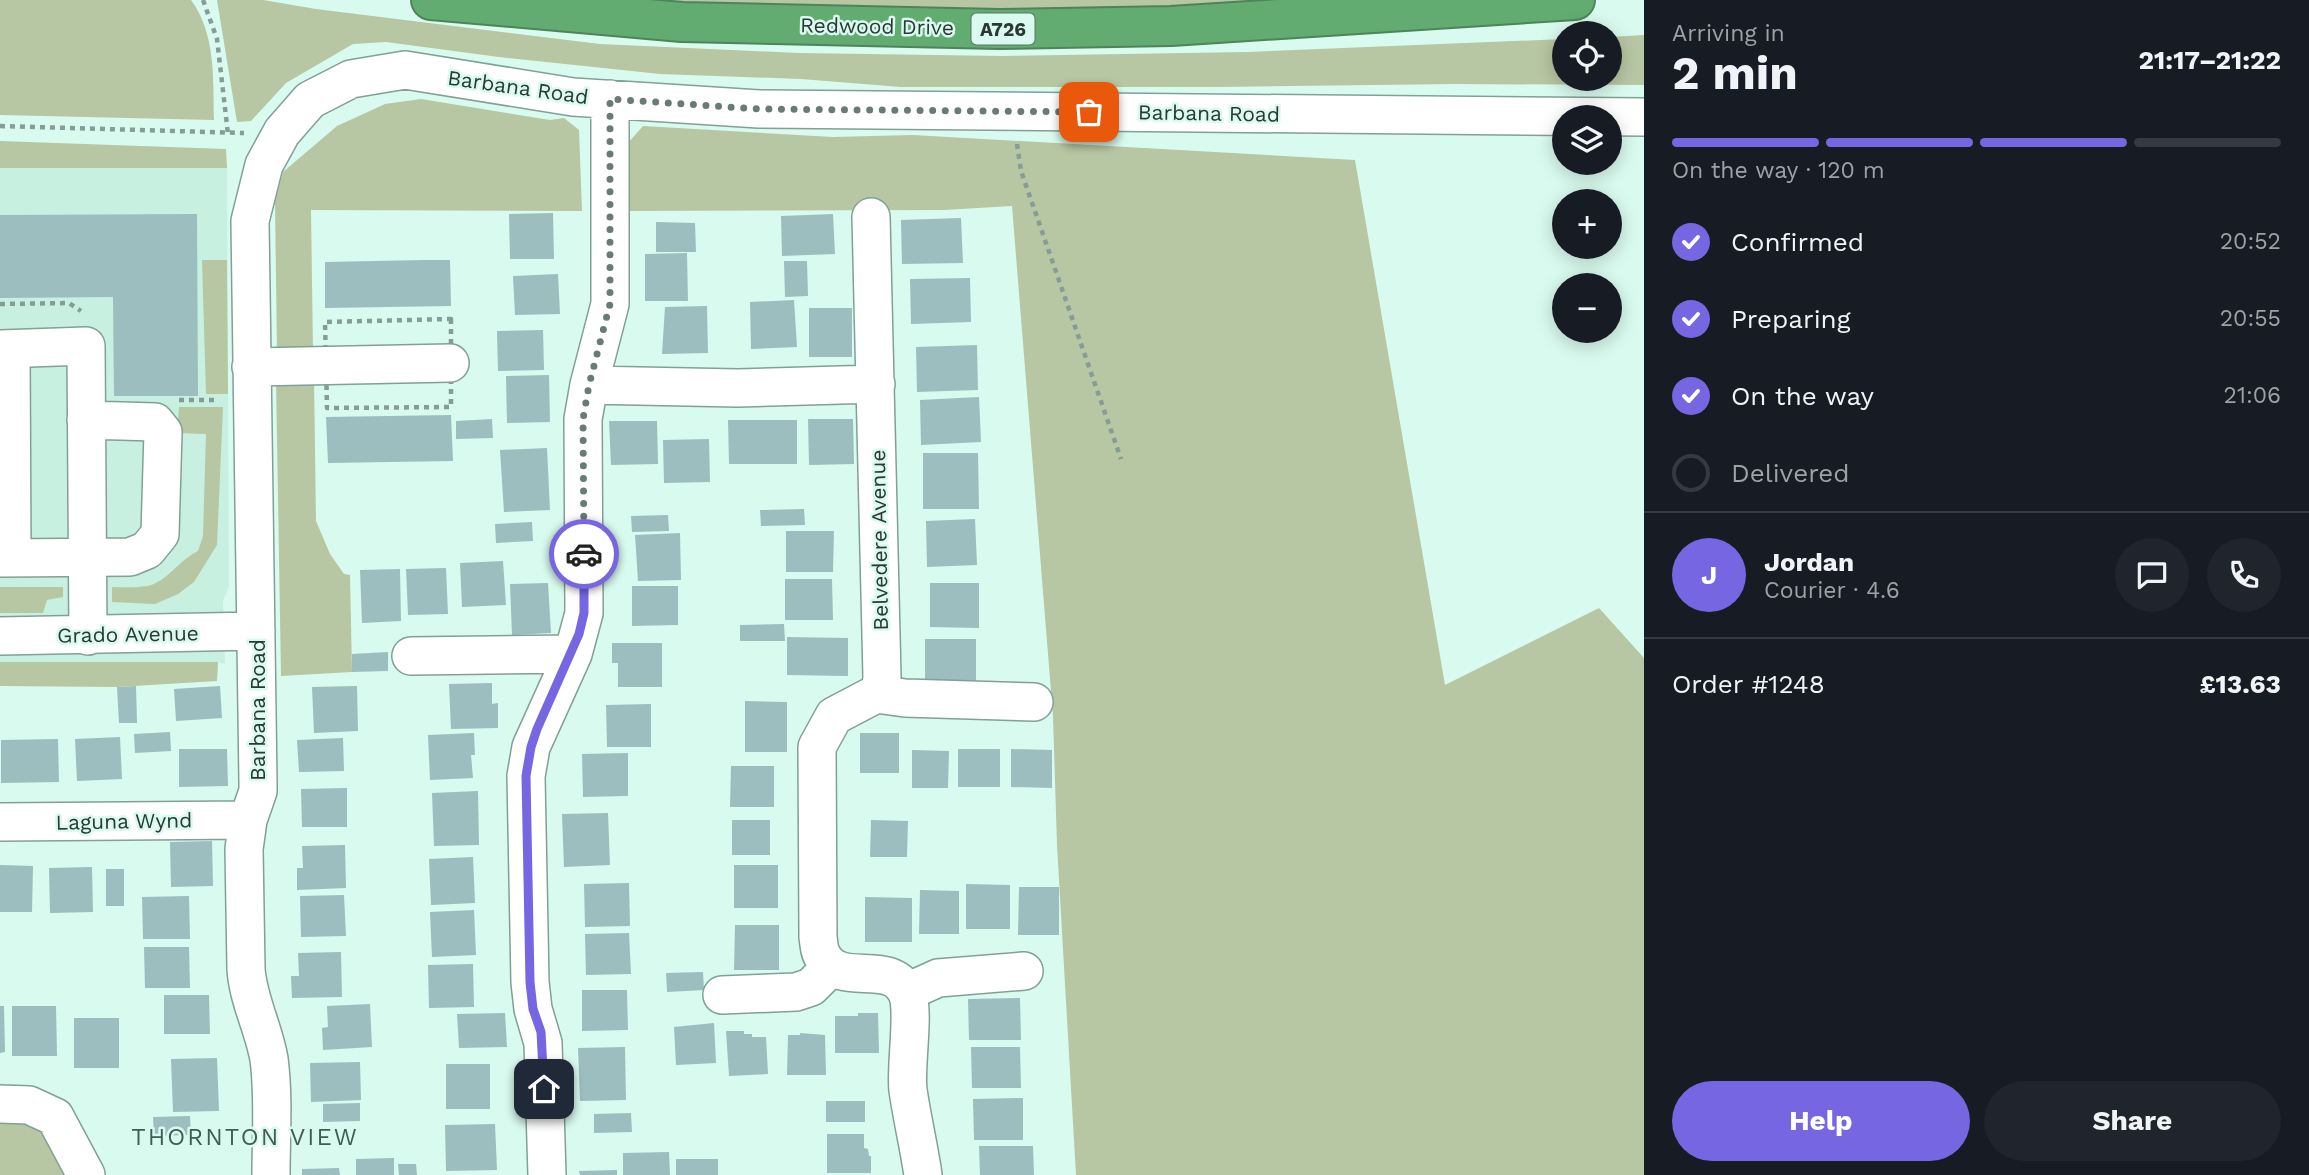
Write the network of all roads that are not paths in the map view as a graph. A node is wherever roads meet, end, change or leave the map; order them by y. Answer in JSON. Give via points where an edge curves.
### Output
{"nodes":[{"id":1,"x":431,"y":0,"type":"edge"},
{"id":2,"x":1575,"y":0,"type":"edge"},
{"id":3,"x":610,"y":99,"type":"junction"},
{"id":4,"x":1644,"y":117,"type":"edge"},
{"id":5,"x":871,"y":217,"type":"dead end"},
{"id":6,"x":5,"y":349,"type":"edge"},
{"id":7,"x":450,"y":363,"type":"dead end"},
{"id":8,"x":251,"y":367,"type":"junction"},
{"id":9,"x":876,"y":384,"type":"junction"},
{"id":10,"x":589,"y":385,"type":"junction"},
{"id":11,"x":86,"y":420,"type":"junction"},
{"id":12,"x":88,"y":557,"type":"junction"},
{"id":13,"x":6,"y":558,"type":"edge"},
{"id":14,"x":257,"y":631,"type":"junction"},
{"id":15,"x":0,"y":636,"type":"edge"},
{"id":16,"x":88,"y":636,"type":"junction"},
{"id":17,"x":573,"y":653,"type":"junction"},
{"id":18,"x":411,"y":656,"type":"dead end"},
{"id":19,"x":876,"y":694,"type":"junction"},
{"id":20,"x":1034,"y":702,"type":"dead end"},
{"id":21,"x":248,"y":820,"type":"junction"},
{"id":22,"x":0,"y":822,"type":"edge"},
{"id":23,"x":831,"y":967,"type":"junction"},
{"id":24,"x":1024,"y":971,"type":"dead end"},
{"id":25,"x":907,"y":992,"type":"junction"},
{"id":26,"x":722,"y":995,"type":"dead end"},
{"id":27,"x":0,"y":1104,"type":"edge"},
{"id":28,"x":86,"y":1175,"type":"edge"},
{"id":29,"x":271,"y":1175,"type":"edge"},
{"id":30,"x":547,"y":1175,"type":"edge"},
{"id":31,"x":923,"y":1175,"type":"edge"}],
"edges":[{"from":1,"to":2,"type":"highway","name":"Redwood Drive","number":"A726","via":[[682,22],[999,29],[1171,26]]},
{"from":3,"to":4,"type":"street","name":"Barbana Road","via":[[759,109]]},
{"from":3,"to":8,"type":"street","name":"Barbana Road","via":[[405,70],[351,79],[310,100],[282,132],[264,165],[250,221]]},
{"from":3,"to":10,"type":"street","via":[[610,304]]},
{"from":5,"to":9,"type":"street","name":"Belvedere Avenue"},
{"from":6,"to":11,"type":"street","via":[[86,346]]},
{"from":6,"to":13,"type":"street"},
{"from":7,"to":8,"type":"street"},
{"from":8,"to":14,"type":"street","name":"Barbana Road"},
{"from":9,"to":10,"type":"street","via":[[738,388]]},
{"from":9,"to":19,"type":"street","name":"Belvedere Avenue","via":[[882,677]]},
{"from":10,"to":17,"type":"street","via":[[583,419],[584,613]]},
{"from":11,"to":12,"type":"street"},
{"from":11,"to":12,"type":"street","via":[[155,422],[163,432],[160,534],[147,550],[130,557]]},
{"from":12,"to":13,"type":"street"},
{"from":12,"to":16,"type":"street"},
{"from":14,"to":16,"type":"street","name":"Grado Avenue"},
{"from":14,"to":21,"type":"street","name":"Barbana Road","via":[[258,791]]},
{"from":15,"to":16,"type":"street","name":"Grado Avenue"},
{"from":17,"to":18,"type":"street"},
{"from":17,"to":30,"type":"street","via":[[537,729],[526,776],[530,982],[542,1043]]},
{"from":19,"to":20,"type":"street"},
{"from":19,"to":23,"type":"street","via":[[834,716],[817,747],[818,936],[821,956]]},
{"from":21,"to":22,"type":"street","name":"Laguna Wynd"},
{"from":21,"to":29,"type":"street","name":"Barbana Road","via":[[244,849],[247,980],[269,1061]]},
{"from":23,"to":25,"type":"street","via":[[887,975]]},
{"from":23,"to":26,"type":"street","via":[[811,987],[796,992]]},
{"from":24,"to":25,"type":"street","via":[[938,978]]},
{"from":25,"to":31,"type":"street","via":[[908,1088]]},
{"from":27,"to":28,"type":"street","via":[[29,1105],[55,1117]]}]}
